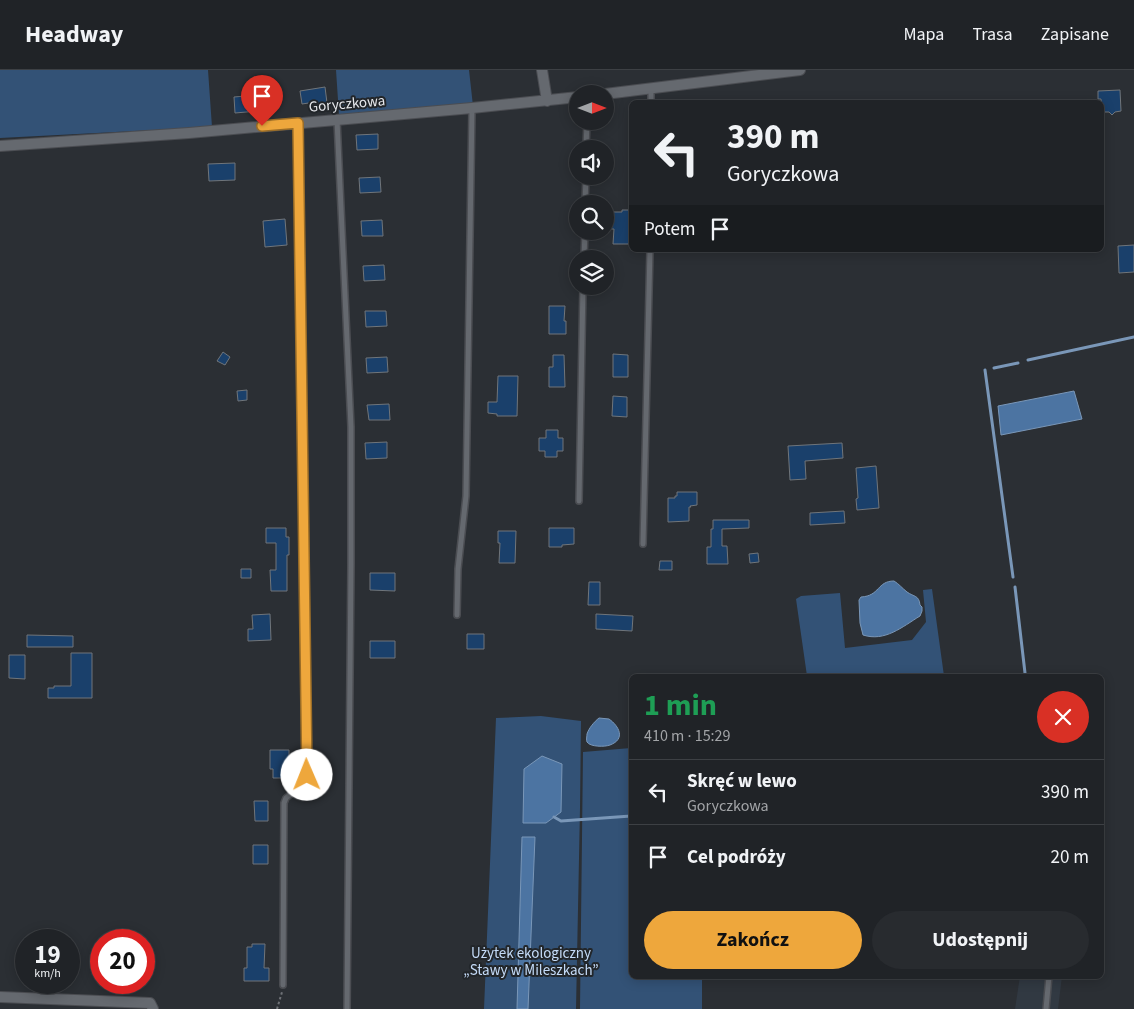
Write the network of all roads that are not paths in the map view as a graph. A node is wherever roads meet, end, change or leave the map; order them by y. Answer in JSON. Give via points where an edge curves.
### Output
{"nodes":[{"id":1,"x":542,"y":70,"type":"edge"},
{"id":2,"x":800,"y":70,"type":"edge"},
{"id":3,"x":651,"y":88,"type":"junction"},
{"id":4,"x":614,"y":93,"type":"edge"},
{"id":5,"x":569,"y":98,"type":"edge"},
{"id":6,"x":651,"y":100,"type":"edge"},
{"id":7,"x":546,"y":101,"type":"junction"},
{"id":8,"x":472,"y":108,"type":"junction"},
{"id":9,"x":337,"y":120,"type":"junction"},
{"id":10,"x":298,"y":123,"type":"junction"},
{"id":11,"x":0,"y":146,"type":"edge"},
{"id":12,"x":650,"y":252,"type":"edge"},
{"id":13,"x":584,"y":295,"type":"edge"},
{"id":14,"x":579,"y":501,"type":"dead end"},
{"id":15,"x":642,"y":544,"type":"dead end"},
{"id":16,"x":457,"y":614,"type":"dead end"},
{"id":17,"x":1049,"y":979,"type":"edge"},
{"id":18,"x":283,"y":985,"type":"road end"},
{"id":19,"x":0,"y":997,"type":"edge"},
{"id":20,"x":153,"y":1009,"type":"edge"},
{"id":21,"x":346,"y":1009,"type":"edge"},
{"id":22,"x":1046,"y":1009,"type":"edge"}],
"edges":[{"from":1,"to":7,"type":"street"},
{"from":2,"to":3,"type":"street"},
{"from":3,"to":4,"type":"street"},
{"from":3,"to":6,"type":"lane"},
{"from":5,"to":7,"type":"street","name":"Goryczkowa"},
{"from":7,"to":8,"type":"street","name":"Goryczkowa"},
{"from":8,"to":9,"type":"street","name":"Goryczkowa"},
{"from":8,"to":16,"type":"lane","via":[[466,496]]},
{"from":9,"to":10,"type":"street","name":"Goryczkowa"},
{"from":9,"to":21,"type":"lane","via":[[351,437]]},
{"from":10,"to":11,"type":"street","name":"Goryczkowa"},
{"from":10,"to":18,"type":"lane","via":[[307,775],[284,803]]},
{"from":12,"to":15,"type":"lane"},
{"from":13,"to":14,"type":"lane"},
{"from":17,"to":22,"type":"lane"},
{"from":19,"to":20,"type":"street","via":[[150,1004]]}]}
